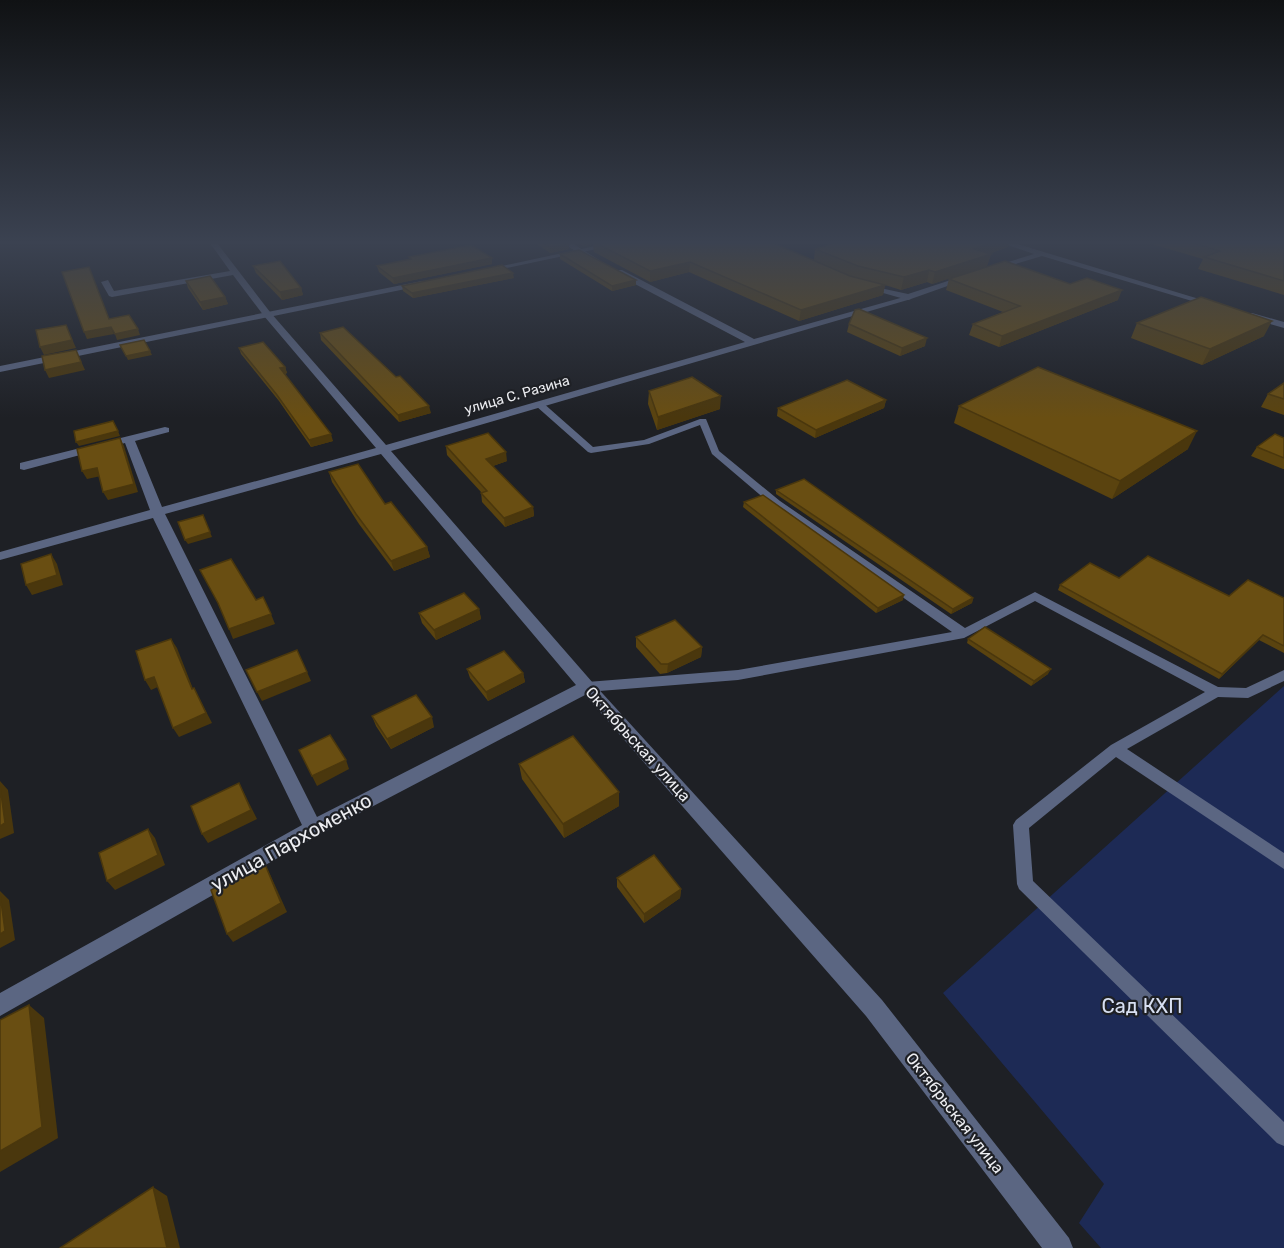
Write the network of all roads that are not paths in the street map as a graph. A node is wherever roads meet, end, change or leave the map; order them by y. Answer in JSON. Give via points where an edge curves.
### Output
{"nodes":[{"id":1,"x":257,"y":301,"type":"edge"},
{"id":2,"x":330,"y":301,"type":"edge"},
{"id":3,"x":675,"y":301,"type":"edge"},
{"id":4,"x":893,"y":301,"type":"edge"},
{"id":5,"x":1202,"y":301,"type":"edge"},
{"id":6,"x":1229,"y":309,"type":"edge"},
{"id":7,"x":1240,"y":312,"type":"edge"},
{"id":8,"x":267,"y":314,"type":"junction"},
{"id":9,"x":1284,"y":325,"type":"edge"},
{"id":10,"x":751,"y":341,"type":"junction"},
{"id":11,"x":0,"y":369,"type":"edge"},
{"id":12,"x":539,"y":404,"type":"junction"},
{"id":13,"x":165,"y":430,"type":"dead end"},
{"id":14,"x":129,"y":439,"type":"junction"},
{"id":15,"x":383,"y":450,"type":"junction"},
{"id":16,"x":24,"y":466,"type":"dead end"},
{"id":17,"x":157,"y":512,"type":"junction"},
{"id":18,"x":0,"y":556,"type":"edge"},
{"id":19,"x":964,"y":634,"type":"junction"},
{"id":20,"x":1284,"y":675,"type":"edge"},
{"id":21,"x":587,"y":687,"type":"junction"},
{"id":22,"x":1216,"y":692,"type":"junction"},
{"id":23,"x":1116,"y":749,"type":"junction"},
{"id":24,"x":313,"y":828,"type":"junction"},
{"id":25,"x":1284,"y":862,"type":"edge"},
{"id":26,"x":0,"y":1005,"type":"edge"},
{"id":27,"x":1284,"y":1136,"type":"edge"},
{"id":28,"x":1059,"y":1248,"type":"edge"}],
"edges":[{"from":1,"to":8,"type":"street","name":"Октябрьская улица"},
{"from":2,"to":8,"type":"street"},
{"from":3,"to":10,"type":"street"},
{"from":4,"to":10,"type":"street","name":"улица С. Разина"},
{"from":5,"to":6,"type":"street"},
{"from":7,"to":9,"type":"street"},
{"from":8,"to":11,"type":"street"},
{"from":8,"to":15,"type":"street","name":"Октябрьская улица"},
{"from":10,"to":12,"type":"street","name":"улица С. Разина"},
{"from":12,"to":15,"type":"street","name":"улица С. Разина"},
{"from":12,"to":19,"type":"lane","via":[[591,450],[646,442],[704,421],[715,452],[767,495]]},
{"from":13,"to":14,"type":"street"},
{"from":14,"to":16,"type":"street"},
{"from":14,"to":17,"type":"street"},
{"from":15,"to":17,"type":"street","name":"улица С. Разина"},
{"from":15,"to":21,"type":"street","name":"Октябрьская улица"},
{"from":17,"to":18,"type":"street","name":"улица С. Разина"},
{"from":17,"to":24,"type":"street"},
{"from":19,"to":21,"type":"lane","via":[[738,675]]},
{"from":19,"to":22,"type":"lane","via":[[1035,596]]},
{"from":20,"to":22,"type":"lane","via":[[1248,693]]},
{"from":21,"to":24,"type":"street","name":"улица Пархоменко"},
{"from":21,"to":28,"type":"street","name":"Октябрьская улица","via":[[874,1008]]},
{"from":22,"to":23,"type":"lane"},
{"from":23,"to":25,"type":"lane"},
{"from":23,"to":27,"type":"lane","via":[[1021,825],[1025,884]]},
{"from":24,"to":26,"type":"street","name":"улица Пархоменко"}]}
